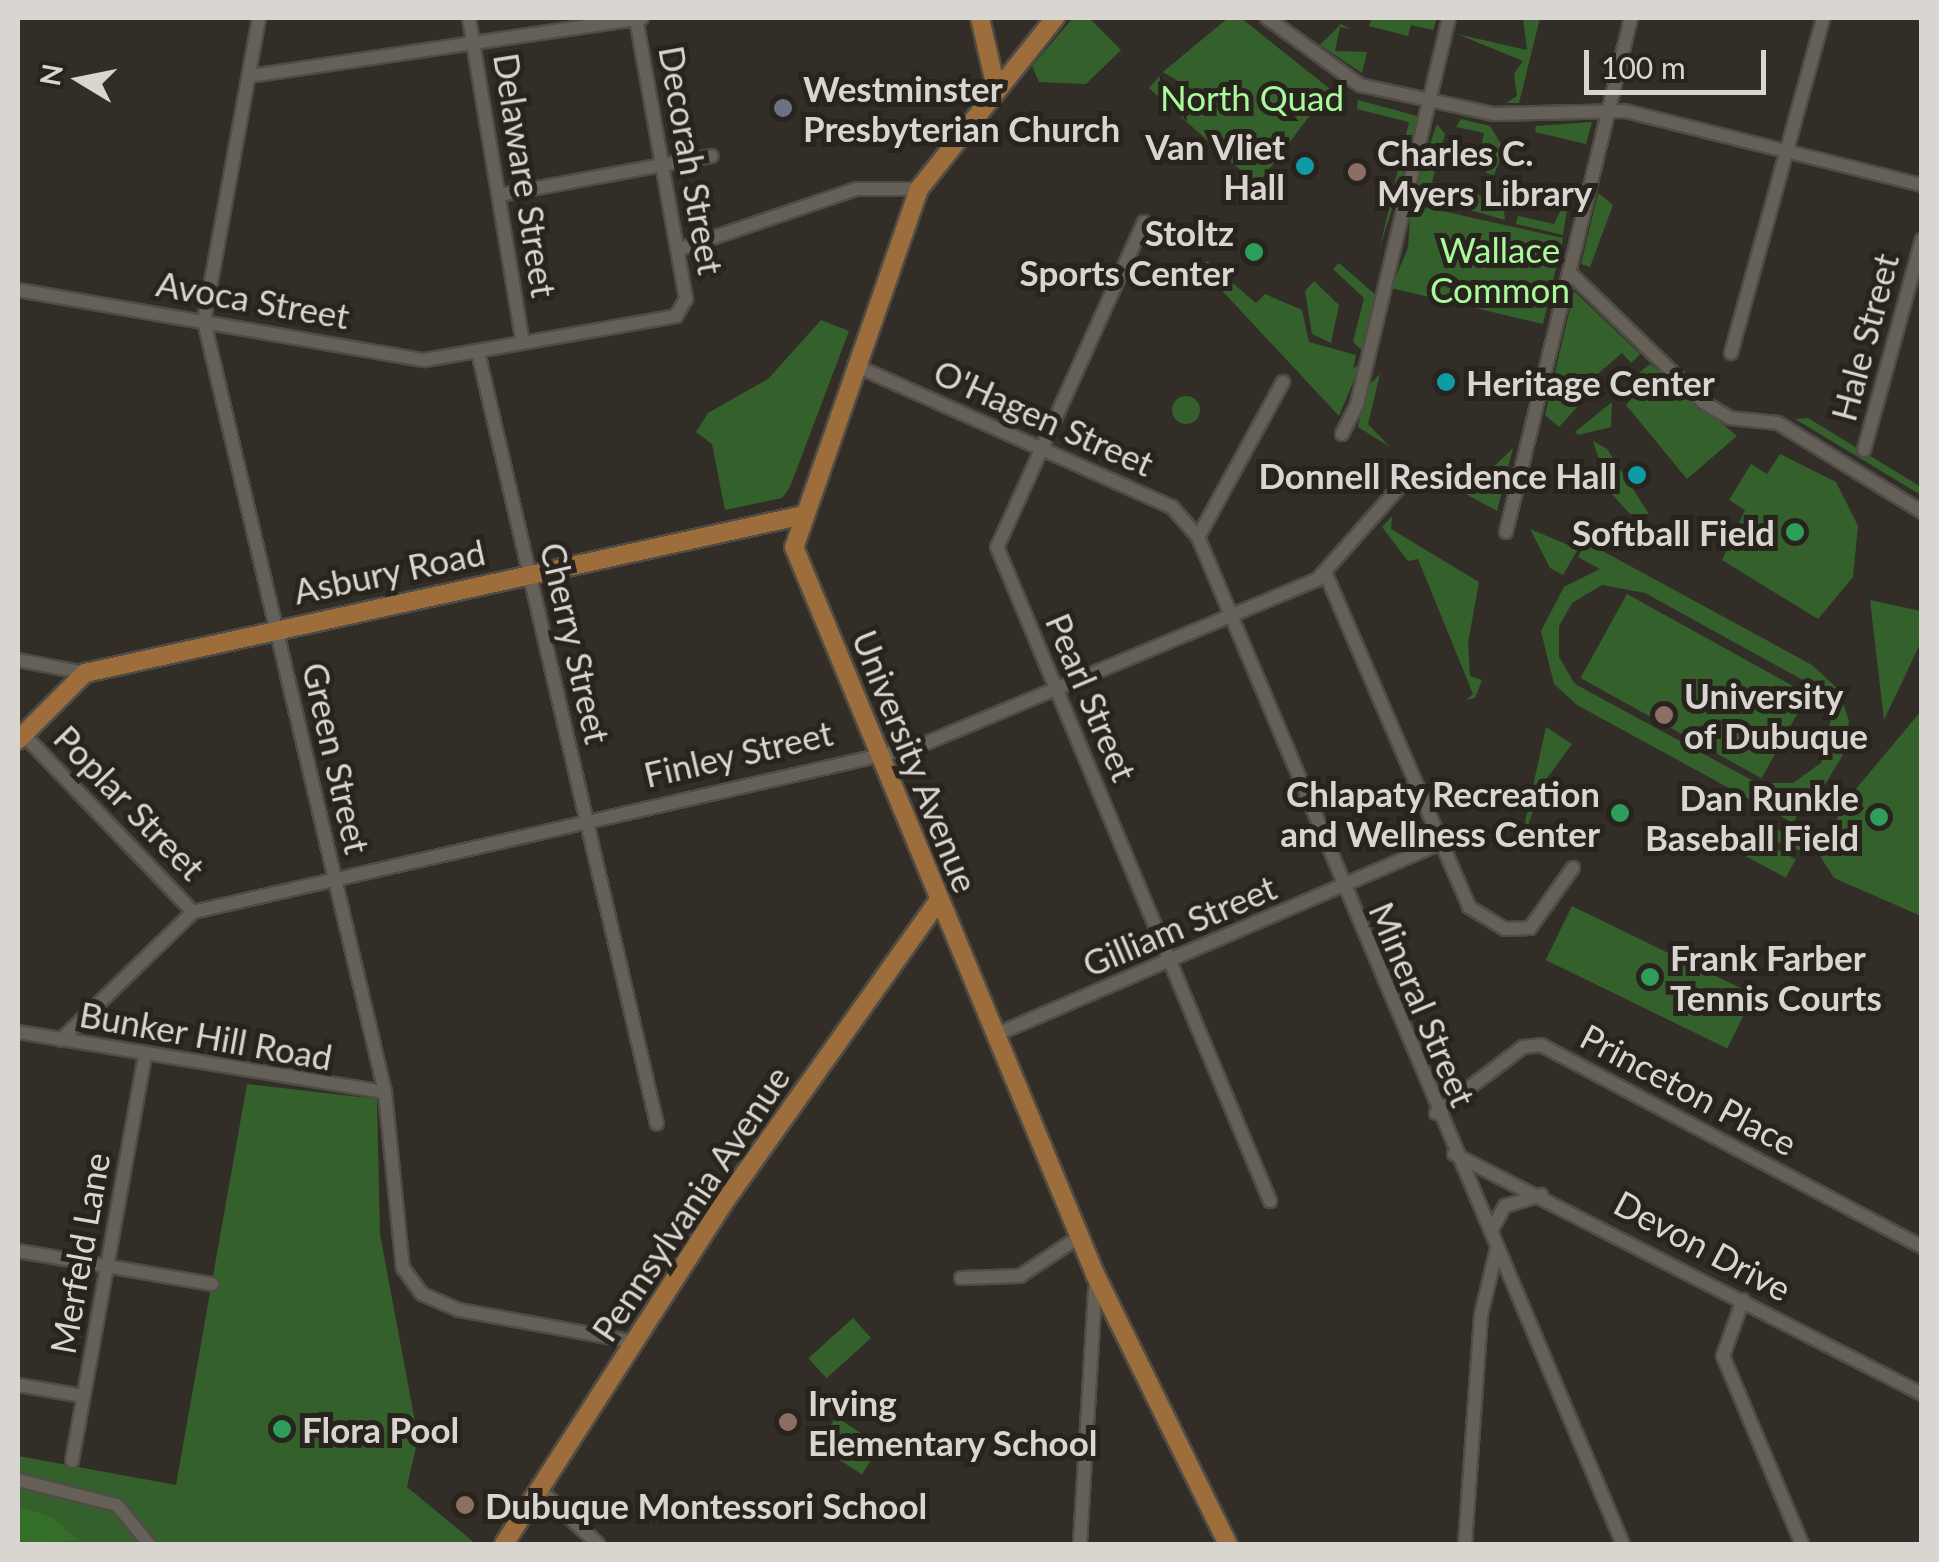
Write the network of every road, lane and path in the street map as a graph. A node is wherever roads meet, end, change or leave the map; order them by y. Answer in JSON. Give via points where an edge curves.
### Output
{"nodes":[{"id":1,"x":259,"y":18,"type":"edge"},
{"id":2,"x":469,"y":18,"type":"edge"},
{"id":3,"x":638,"y":18,"type":"edge"},
{"id":4,"x":980,"y":18,"type":"edge"},
{"id":5,"x":1055,"y":18,"type":"edge"},
{"id":6,"x":1266,"y":18,"type":"edge"},
{"id":7,"x":1449,"y":18,"type":"edge"},
{"id":8,"x":1630,"y":18,"type":"edge"},
{"id":9,"x":1823,"y":18,"type":"edge"},
{"id":10,"x":472,"y":39,"type":"junction"},
{"id":11,"x":250,"y":76,"type":"junction"},
{"id":12,"x":996,"y":88,"type":"junction"},
{"id":13,"x":1431,"y":98,"type":"junction"},
{"id":14,"x":1606,"y":108,"type":"junction"},
{"id":15,"x":1787,"y":150,"type":"junction"},
{"id":16,"x":712,"y":156,"type":"dead end"},
{"id":17,"x":660,"y":166,"type":"junction"},
{"id":18,"x":1922,"y":185,"type":"edge"},
{"id":19,"x":919,"y":189,"type":"junction"},
{"id":20,"x":498,"y":195,"type":"junction"},
{"id":21,"x":1144,"y":222,"type":"dead end"},
{"id":22,"x":1922,"y":240,"type":"edge"},
{"id":23,"x":677,"y":250,"type":"junction"},
{"id":24,"x":1569,"y":272,"type":"junction"},
{"id":25,"x":18,"y":290,"type":"edge"},
{"id":26,"x":682,"y":312,"type":"joint"},
{"id":27,"x":204,"y":321,"type":"junction"},
{"id":28,"x":523,"y":343,"type":"junction"},
{"id":29,"x":478,"y":352,"type":"junction"},
{"id":30,"x":1731,"y":353,"type":"dead end"},
{"id":31,"x":854,"y":365,"type":"junction"},
{"id":32,"x":1283,"y":382,"type":"dead end"},
{"id":33,"x":1342,"y":434,"type":"dead end"},
{"id":34,"x":1041,"y":450,"type":"junction"},
{"id":35,"x":1864,"y":450,"type":"dead end"},
{"id":36,"x":1410,"y":475,"type":"dead end"},
{"id":37,"x":1922,"y":512,"type":"edge"},
{"id":38,"x":799,"y":516,"type":"junction"},
{"id":39,"x":1506,"y":532,"type":"dead end"},
{"id":40,"x":1198,"y":537,"type":"junction"},
{"id":41,"x":1325,"y":572,"type":"junction"},
{"id":42,"x":530,"y":574,"type":"junction"},
{"id":43,"x":1229,"y":615,"type":"junction"},
{"id":44,"x":276,"y":629,"type":"junction"},
{"id":45,"x":18,"y":660,"type":"edge"},
{"id":46,"x":86,"y":674,"type":"junction"},
{"id":47,"x":1058,"y":690,"type":"junction"},
{"id":48,"x":20,"y":737,"type":"edge"},
{"id":49,"x":875,"y":753,"type":"junction"},
{"id":50,"x":587,"y":819,"type":"junction"},
{"id":51,"x":1438,"y":844,"type":"junction"},
{"id":52,"x":1573,"y":868,"type":"dead end"},
{"id":53,"x":334,"y":874,"type":"junction"},
{"id":54,"x":1342,"y":888,"type":"junction"},
{"id":55,"x":938,"y":902,"type":"junction"},
{"id":56,"x":192,"y":912,"type":"junction"},
{"id":57,"x":1172,"y":962,"type":"junction"},
{"id":58,"x":18,"y":1032,"type":"edge"},
{"id":59,"x":995,"y":1034,"type":"junction"},
{"id":60,"x":61,"y":1040,"type":"junction"},
{"id":61,"x":145,"y":1055,"type":"junction"},
{"id":62,"x":385,"y":1092,"type":"junction"},
{"id":63,"x":1436,"y":1113,"type":"junction"},
{"id":64,"x":657,"y":1124,"type":"dead end"},
{"id":65,"x":1454,"y":1154,"type":"junction"},
{"id":66,"x":1541,"y":1195,"type":"junction"},
{"id":67,"x":1270,"y":1202,"type":"dead end"},
{"id":68,"x":1491,"y":1231,"type":"junction"},
{"id":69,"x":1080,"y":1237,"type":"junction"},
{"id":70,"x":1922,"y":1247,"type":"edge"},
{"id":71,"x":18,"y":1251,"type":"edge"},
{"id":72,"x":1496,"y":1252,"type":"junction"},
{"id":73,"x":107,"y":1266,"type":"junction"},
{"id":74,"x":1096,"y":1276,"type":"junction"},
{"id":75,"x":961,"y":1278,"type":"dead end"},
{"id":76,"x":212,"y":1284,"type":"dead end"},
{"id":77,"x":1742,"y":1300,"type":"junction"},
{"id":78,"x":636,"y":1342,"type":"junction"},
{"id":79,"x":18,"y":1385,"type":"edge"},
{"id":80,"x":1922,"y":1394,"type":"edge"},
{"id":81,"x":83,"y":1396,"type":"junction"},
{"id":82,"x":72,"y":1461,"type":"dead end"},
{"id":83,"x":18,"y":1480,"type":"edge"},
{"id":84,"x":539,"y":1489,"type":"junction"},
{"id":85,"x":1079,"y":1540,"type":"edge"},
{"id":86,"x":149,"y":1544,"type":"edge"},
{"id":87,"x":504,"y":1544,"type":"edge"},
{"id":88,"x":598,"y":1544,"type":"edge"},
{"id":89,"x":1228,"y":1544,"type":"edge"},
{"id":90,"x":1464,"y":1544,"type":"edge"},
{"id":91,"x":1623,"y":1544,"type":"edge"},
{"id":92,"x":1802,"y":1544,"type":"edge"}],
"edges":[{"from":1,"to":11,"type":"street","name":"Green Street"},
{"from":2,"to":10,"type":"street","name":"Delaware Street"},
{"from":3,"to":10,"type":"street"},
{"from":3,"to":17,"type":"street","name":"Decorah Street"},
{"from":4,"to":12,"type":"main road"},
{"from":5,"to":12,"type":"main road","name":"University Avenue"},
{"from":6,"to":13,"type":"street","via":[[1350,82]]},
{"from":7,"to":13,"type":"street"},
{"from":8,"to":14,"type":"street"},
{"from":9,"to":15,"type":"street"},
{"from":10,"to":11,"type":"street"},
{"from":10,"to":20,"type":"street","name":"Delaware Street"},
{"from":11,"to":27,"type":"street","name":"Green Street"},
{"from":12,"to":19,"type":"main road","name":"University Avenue"},
{"from":13,"to":14,"type":"street","via":[[1499,114]]},
{"from":13,"to":33,"type":"street","via":[[1357,404]]},
{"from":14,"to":15,"type":"street"},
{"from":14,"to":24,"type":"street"},
{"from":15,"to":18,"type":"street"},
{"from":15,"to":30,"type":"street"},
{"from":16,"to":17,"type":"street"},
{"from":17,"to":20,"type":"street"},
{"from":17,"to":23,"type":"street","name":"Decorah Street"},
{"from":19,"to":23,"type":"street","via":[[856,190]]},
{"from":19,"to":31,"type":"main road","name":"University Avenue"},
{"from":20,"to":28,"type":"street","name":"Delaware Street"},
{"from":21,"to":34,"type":"street","name":"Pearl Street"},
{"from":22,"to":35,"type":"street","name":"Hale Street"},
{"from":23,"to":26,"type":"street","name":"Decorah Street"},
{"from":24,"to":37,"type":"street","via":[[1703,402],[1730,418],[1772,422]]},
{"from":24,"to":39,"type":"street"},
{"from":25,"to":27,"type":"street","name":"Avoca Street"},
{"from":26,"to":28,"type":"street","name":"Avoca Street"},
{"from":27,"to":29,"type":"street","name":"Avoca Street","via":[[425,360]]},
{"from":27,"to":44,"type":"street","name":"Green Street"},
{"from":28,"to":29,"type":"street","name":"Avoca Street"},
{"from":29,"to":42,"type":"street","name":"Cherry Street"},
{"from":31,"to":34,"type":"street","name":"O'Hagen Street"},
{"from":31,"to":38,"type":"main road","name":"University Avenue"},
{"from":32,"to":40,"type":"street"},
{"from":34,"to":40,"type":"street","name":"O'Hagen Street","via":[[1172,507]]},
{"from":34,"to":47,"type":"street","name":"Pearl Street","via":[[997,548]]},
{"from":36,"to":41,"type":"street","name":"Finley Street"},
{"from":38,"to":42,"type":"main road","name":"Asbury Road"},
{"from":38,"to":49,"type":"main road","name":"University Avenue","via":[[798,563]]},
{"from":40,"to":43,"type":"street","name":"Mineral Street"},
{"from":41,"to":43,"type":"street","name":"Finley Street"},
{"from":41,"to":51,"type":"street"},
{"from":42,"to":44,"type":"main road","name":"Asbury Road"},
{"from":42,"to":50,"type":"street","name":"Cherry Street"},
{"from":43,"to":47,"type":"street","name":"Finley Street"},
{"from":43,"to":54,"type":"street","name":"Mineral Street"},
{"from":44,"to":46,"type":"main road","name":"Asbury Road"},
{"from":44,"to":53,"type":"street","name":"Green Street"},
{"from":45,"to":46,"type":"street"},
{"from":46,"to":48,"type":"main road"},
{"from":47,"to":49,"type":"street","name":"Finley Street","via":[[917,747]]},
{"from":47,"to":57,"type":"street","name":"Pearl Street"},
{"from":48,"to":56,"type":"street","name":"Poplar Street"},
{"from":49,"to":50,"type":"street","name":"Finley Street"},
{"from":49,"to":55,"type":"main road","name":"University Avenue"},
{"from":50,"to":53,"type":"street","name":"Finley Street"},
{"from":50,"to":64,"type":"street","name":"Cherry Street"},
{"from":51,"to":52,"type":"street","via":[[1469,907],[1505,929],[1545,918]]},
{"from":51,"to":54,"type":"street","name":"Gilliam Street"},
{"from":53,"to":56,"type":"street","name":"Finley Street"},
{"from":53,"to":62,"type":"street","name":"Green Street"},
{"from":54,"to":57,"type":"street","name":"Gilliam Street"},
{"from":54,"to":63,"type":"street","name":"Mineral Street"},
{"from":55,"to":59,"type":"main road","name":"University Avenue"},
{"from":55,"to":78,"type":"main road","name":"Pennsylvania Avenue"},
{"from":56,"to":60,"type":"street","name":"Finley Street"},
{"from":57,"to":59,"type":"street","name":"Gilliam Street"},
{"from":57,"to":67,"type":"street","name":"Pearl Street"},
{"from":58,"to":60,"type":"street","name":"Bunker Hill Road"},
{"from":59,"to":69,"type":"main road","name":"University Avenue"},
{"from":60,"to":61,"type":"street","name":"Bunker Hill Road"},
{"from":61,"to":62,"type":"street","name":"Bunker Hill Road"},
{"from":61,"to":73,"type":"street","name":"Merfeld Lane"},
{"from":62,"to":78,"type":"street","name":"Green Street","via":[[403,1268],[422,1294],[459,1310]]},
{"from":63,"to":65,"type":"street","name":"Mineral Street"},
{"from":63,"to":70,"type":"street","name":"Princeton Place","via":[[1523,1048],[1540,1045]]},
{"from":65,"to":66,"type":"street","name":"Devon Drive"},
{"from":65,"to":68,"type":"street","name":"Mineral Street"},
{"from":66,"to":68,"type":"street","via":[[1505,1206]]},
{"from":66,"to":77,"type":"street","name":"Devon Drive"},
{"from":68,"to":72,"type":"street","name":"Mineral Street"},
{"from":69,"to":74,"type":"main road","name":"University Avenue"},
{"from":69,"to":75,"type":"street","via":[[1020,1276]]},
{"from":71,"to":73,"type":"street"},
{"from":72,"to":90,"type":"street","via":[[1482,1315]]},
{"from":72,"to":91,"type":"street","name":"Mineral Street"},
{"from":73,"to":76,"type":"street"},
{"from":73,"to":81,"type":"street","name":"Merfeld Lane"},
{"from":74,"to":85,"type":"street"},
{"from":74,"to":89,"type":"main road","name":"University Avenue"},
{"from":77,"to":80,"type":"street","name":"Devon Drive"},
{"from":77,"to":92,"type":"street","via":[[1723,1356]]},
{"from":78,"to":84,"type":"main road","name":"Pennsylvania Avenue"},
{"from":79,"to":81,"type":"street"},
{"from":81,"to":82,"type":"street","name":"Merfeld Lane"},
{"from":83,"to":86,"type":"street","via":[[116,1505]]},
{"from":84,"to":87,"type":"main road","name":"Pennsylvania Avenue"},
{"from":84,"to":88,"type":"street"}]}
